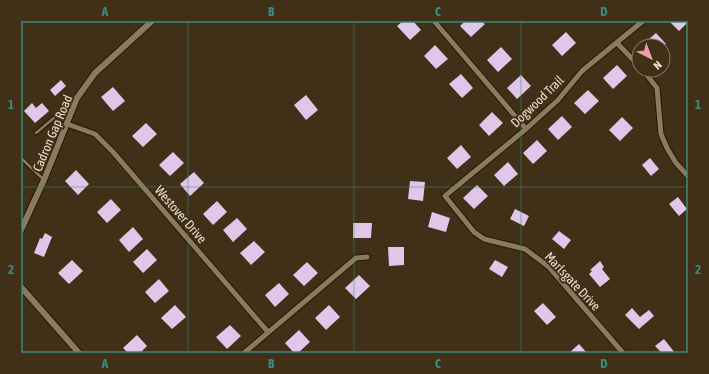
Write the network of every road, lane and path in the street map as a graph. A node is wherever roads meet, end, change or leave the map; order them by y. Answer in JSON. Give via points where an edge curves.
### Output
{"nodes":[{"id":1,"x":152,"y":21,"type":"edge"},
{"id":2,"x":643,"y":21,"type":"edge"},
{"id":3,"x":437,"y":22,"type":"edge"},
{"id":4,"x":617,"y":43,"type":"junction"},
{"id":5,"x":631,"y":58,"type":"edge"},
{"id":6,"x":649,"y":78,"type":"edge"},
{"id":7,"x":78,"y":98,"type":"junction"},
{"id":8,"x":67,"y":124,"type":"junction"},
{"id":9,"x":526,"y":129,"type":"junction"},
{"id":10,"x":36,"y":133,"type":"dead end"},
{"id":11,"x":21,"y":158,"type":"edge"},
{"id":12,"x":688,"y":176,"type":"edge"},
{"id":13,"x":44,"y":180,"type":"junction"},
{"id":14,"x":21,"y":230,"type":"edge"},
{"id":15,"x":474,"y":232,"type":"joint"},
{"id":16,"x":367,"y":257,"type":"dead end"},
{"id":17,"x":21,"y":287,"type":"edge"},
{"id":18,"x":268,"y":332,"type":"junction"},
{"id":19,"x":79,"y":353,"type":"edge"},
{"id":20,"x":244,"y":353,"type":"edge"},
{"id":21,"x":623,"y":353,"type":"edge"}],
"edges":[{"from":1,"to":7,"type":"street","name":"Cadron Gap Road","via":[[95,73]]},
{"from":2,"to":4,"type":"street","name":"Dogwood Trail"},
{"from":3,"to":9,"type":"street"},
{"from":4,"to":5,"type":"street"},
{"from":4,"to":9,"type":"street","name":"Dogwood Trail","via":[[582,71],[558,100]]},
{"from":6,"to":12,"type":"street","via":[[657,88],[661,134],[666,148]]},
{"from":7,"to":8,"type":"street","name":"Cadron Gap Road"},
{"from":7,"to":10,"type":"lane"},
{"from":8,"to":13,"type":"street","name":"Cadron Gap Road"},
{"from":8,"to":18,"type":"street","name":"Westover Drive","via":[[95,134],[113,152]]},
{"from":9,"to":15,"type":"street","name":"Dogwood Trail","via":[[446,196]]},
{"from":11,"to":13,"type":"lane"},
{"from":13,"to":14,"type":"street","name":"Cadron Gap Road"},
{"from":15,"to":21,"type":"street","name":"Marlsgate Drive","via":[[484,239],[525,249],[537,257],[549,267]]},
{"from":16,"to":18,"type":"street","via":[[356,258]]},
{"from":17,"to":19,"type":"street"},
{"from":18,"to":20,"type":"street"}]}
